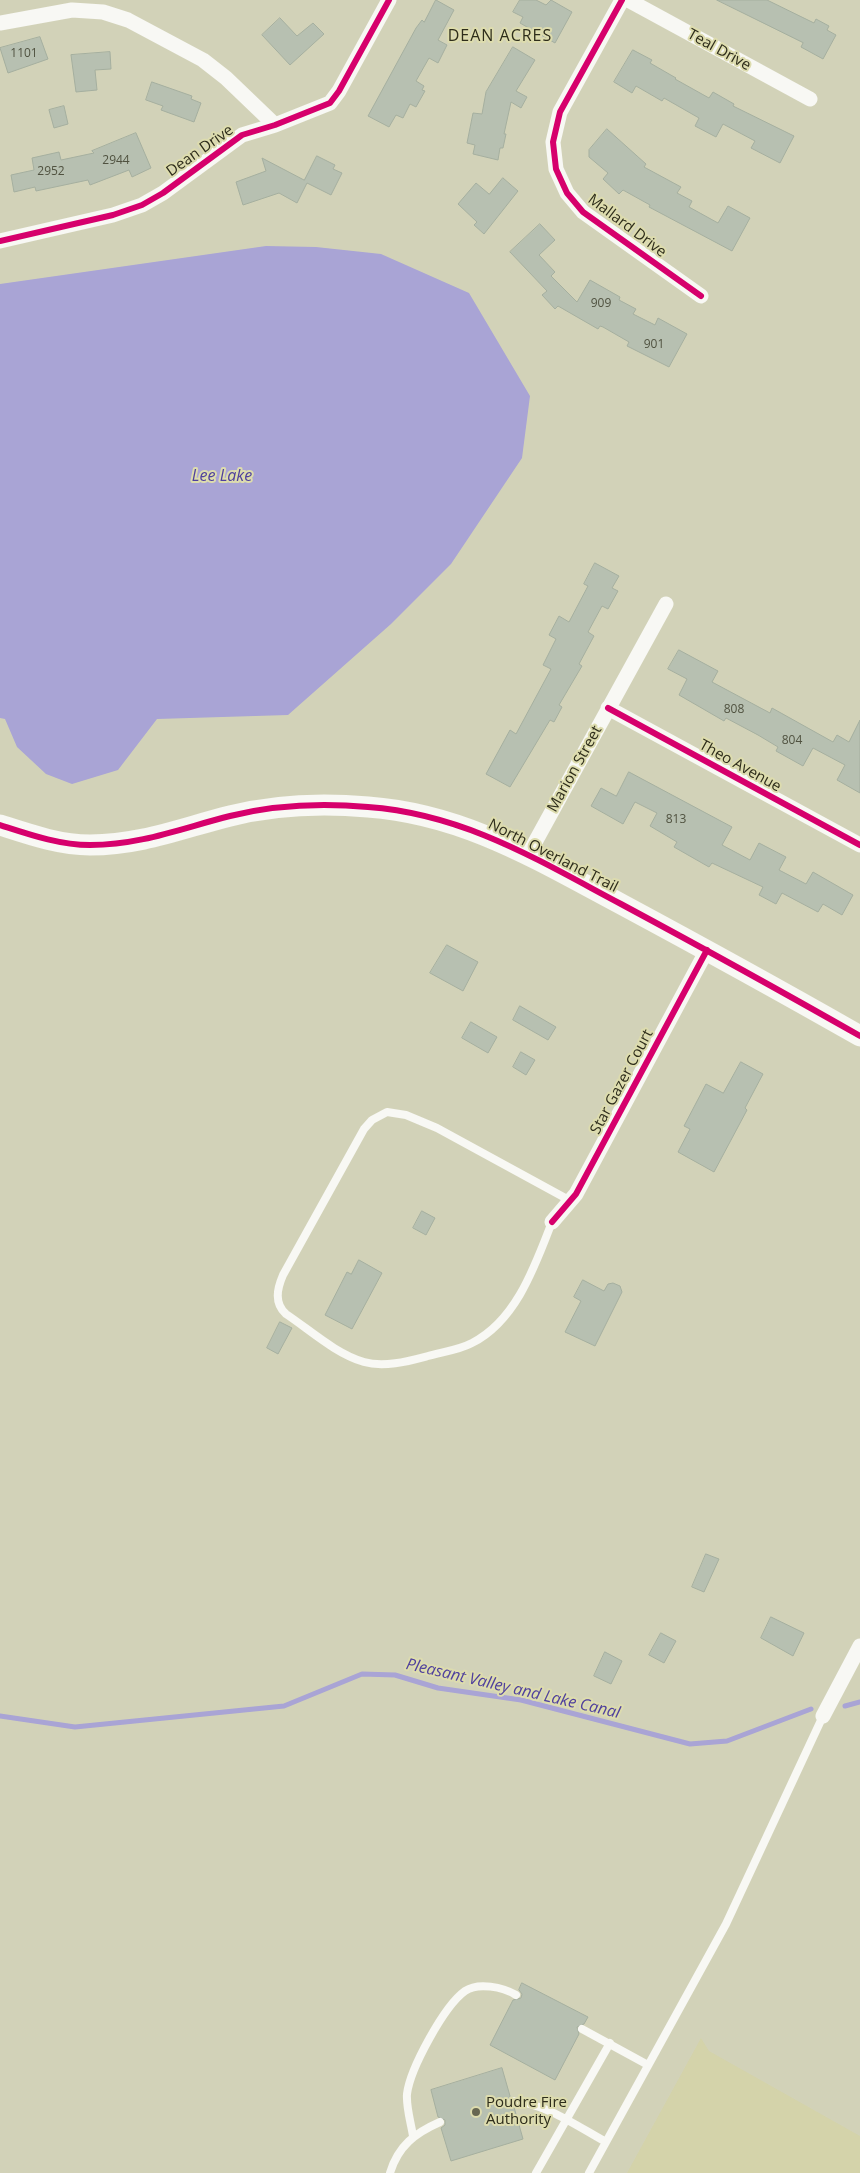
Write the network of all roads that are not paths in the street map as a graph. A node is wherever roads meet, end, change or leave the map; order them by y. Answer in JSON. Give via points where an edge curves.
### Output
{"nodes":[{"id":1,"x":389,"y":0,"type":"edge"},
{"id":2,"x":622,"y":0,"type":"edge"},
{"id":3,"x":628,"y":0,"type":"edge"},
{"id":4,"x":0,"y":24,"type":"edge"},
{"id":5,"x":810,"y":100,"type":"dead end"},
{"id":6,"x":275,"y":125,"type":"junction"},
{"id":7,"x":0,"y":241,"type":"edge"},
{"id":8,"x":701,"y":296,"type":"dead end"},
{"id":9,"x":666,"y":604,"type":"dead end"},
{"id":10,"x":608,"y":708,"type":"junction"},
{"id":11,"x":0,"y":825,"type":"edge"},
{"id":12,"x":860,"y":845,"type":"edge"},
{"id":13,"x":528,"y":855,"type":"junction"},
{"id":14,"x":707,"y":950,"type":"junction"},
{"id":15,"x":860,"y":1036,"type":"edge"},
{"id":16,"x":569,"y":1200,"type":"junction"},
{"id":17,"x":552,"y":1222,"type":"joint"},
{"id":18,"x":860,"y":1646,"type":"edge"},
{"id":19,"x":823,"y":1716,"type":"joint"},
{"id":20,"x":516,"y":1994,"type":"dead end"},
{"id":21,"x":582,"y":2028,"type":"dead end"},
{"id":22,"x":610,"y":2044,"type":"junction"},
{"id":23,"x":648,"y":2065,"type":"junction"},
{"id":24,"x":512,"y":2101,"type":"dead end"},
{"id":25,"x":566,"y":2120,"type":"junction"},
{"id":26,"x":440,"y":2122,"type":"dead end"},
{"id":27,"x":413,"y":2136,"type":"junction"},
{"id":28,"x":606,"y":2142,"type":"junction"},
{"id":29,"x":390,"y":2173,"type":"edge"},
{"id":30,"x":536,"y":2173,"type":"edge"},
{"id":31,"x":589,"y":2173,"type":"edge"}],
"edges":[{"from":1,"to":6,"type":"street","name":"Dean Drive","via":[[330,103]]},
{"from":2,"to":8,"type":"street","name":"Mallard Drive","via":[[560,112],[553,142],[556,169],[566,193],[583,212]]},
{"from":3,"to":5,"type":"street","name":"Teal Drive"},
{"from":4,"to":6,"type":"street","via":[[72,10],[103,12],[128,20],[203,60]]},
{"from":6,"to":7,"type":"street","name":"Dean Drive","via":[[242,135],[142,205],[113,215]]},
{"from":9,"to":10,"type":"street","name":"Marion Street"},
{"from":10,"to":12,"type":"street","name":"Theo Avenue"},
{"from":10,"to":13,"type":"street","name":"Marion Street"},
{"from":11,"to":13,"type":"main road","name":"North Overland Trail","via":[[39,838],[88,845],[164,836],[241,814],[306,805],[369,807],[433,818],[476,830]]},
{"from":13,"to":14,"type":"main road","name":"North Overland Trail"},
{"from":14,"to":15,"type":"main road","name":"North Overland Trail"},
{"from":14,"to":16,"type":"street","name":"Star Gazer Court","via":[[576,1194]]},
{"from":16,"to":17,"type":"street","name":"Star Gazer Court"},
{"from":16,"to":17,"type":"lane","via":[[436,1128],[406,1115],[387,1112],[364,1129],[283,1275],[277,1288],[278,1302],[286,1314],[365,1362],[397,1363],[470,1344],[495,1328],[510,1310],[539,1256]]},
{"from":18,"to":19,"type":"street"},
{"from":19,"to":23,"type":"lane","via":[[726,1924]]},
{"from":20,"to":27,"type":"lane","via":[[506,1989],[480,1986],[465,1991],[444,2014],[413,2069],[407,2096]]},
{"from":21,"to":22,"type":"lane"},
{"from":22,"to":23,"type":"lane"},
{"from":22,"to":25,"type":"lane"},
{"from":23,"to":28,"type":"lane"},
{"from":24,"to":25,"type":"lane","via":[[533,2104]]},
{"from":25,"to":28,"type":"lane"},
{"from":25,"to":30,"type":"lane"},
{"from":26,"to":27,"type":"lane"},
{"from":27,"to":29,"type":"lane","via":[[398,2153]]},
{"from":28,"to":31,"type":"lane"}]}
